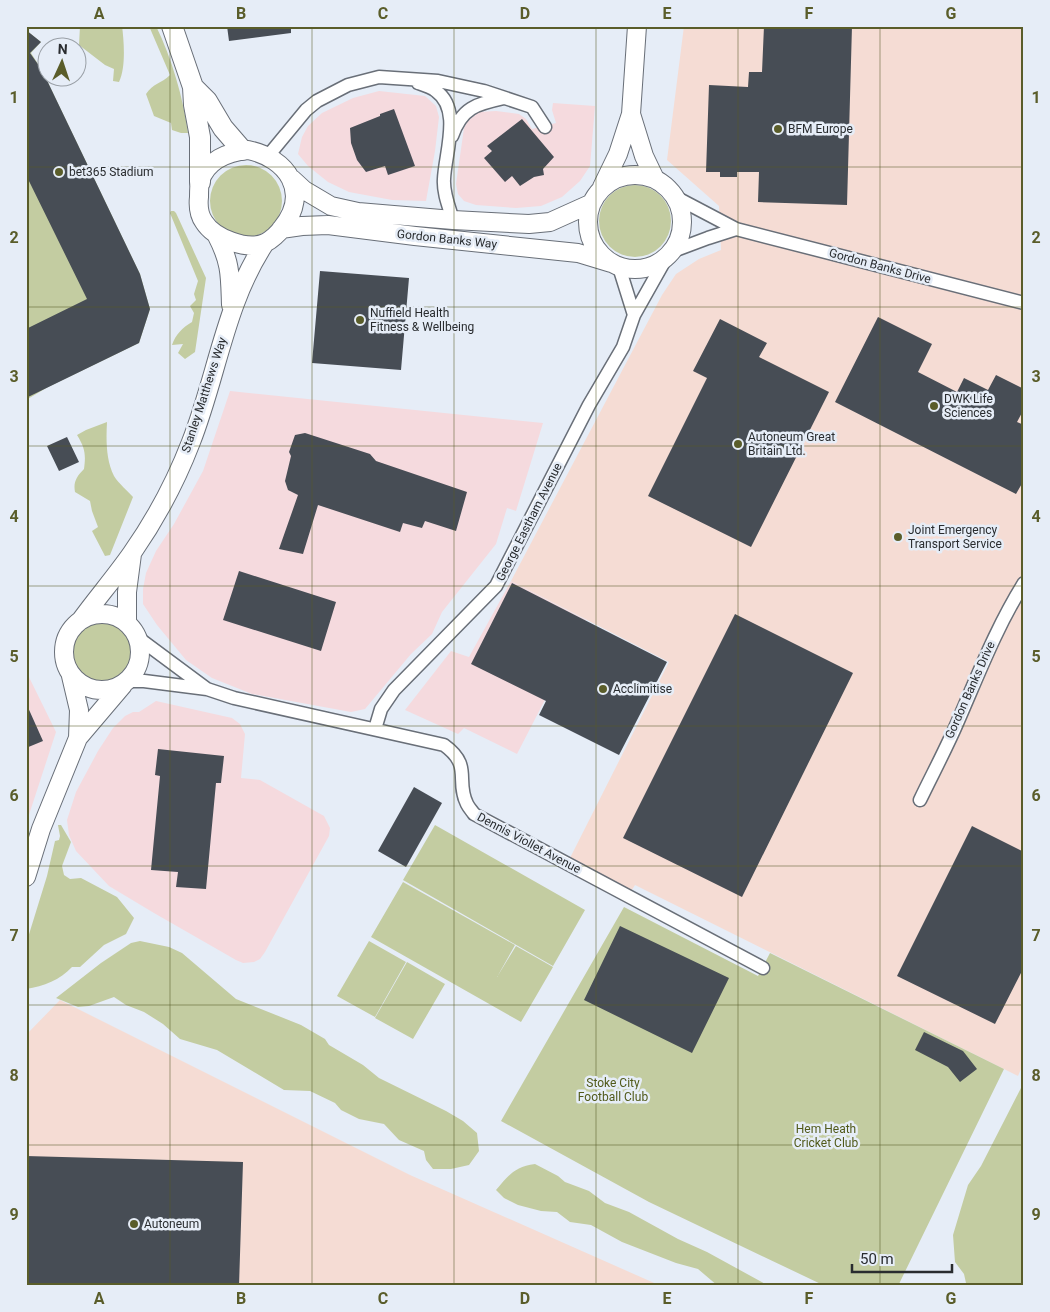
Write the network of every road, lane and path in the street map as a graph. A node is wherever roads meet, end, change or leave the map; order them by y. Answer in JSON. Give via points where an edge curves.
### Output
{"nodes":[{"id":1,"x":172,"y":26,"type":"edge"},
{"id":2,"x":637,"y":26,"type":"edge"},
{"id":3,"x":414,"y":80,"type":"junction"},
{"id":4,"x":194,"y":87,"type":"junction"},
{"id":5,"x":504,"y":98,"type":"junction"},
{"id":6,"x":631,"y":114,"type":"junction"},
{"id":7,"x":545,"y":127,"type":"dead end"},
{"id":8,"x":451,"y":138,"type":"junction"},
{"id":9,"x":242,"y":150,"type":"junction"},
{"id":10,"x":268,"y":156,"type":"junction"},
{"id":11,"x":292,"y":179,"type":"junction"},
{"id":12,"x":655,"y":179,"type":"junction"},
{"id":13,"x":200,"y":182,"type":"junction"},
{"id":14,"x":602,"y":187,"type":"junction"},
{"id":15,"x":679,"y":199,"type":"junction"},
{"id":16,"x":590,"y":204,"type":"junction"},
{"id":17,"x":453,"y":220,"type":"junction"},
{"id":18,"x":282,"y":229,"type":"junction"},
{"id":19,"x":736,"y":229,"type":"junction"},
{"id":20,"x":217,"y":236,"type":"junction"},
{"id":21,"x":265,"y":243,"type":"junction"},
{"id":22,"x":670,"y":255,"type":"junction"},
{"id":23,"x":615,"y":265,"type":"junction"},
{"id":24,"x":1024,"y":303,"type":"edge"},
{"id":25,"x":231,"y":314,"type":"junction"},
{"id":26,"x":634,"y":315,"type":"junction"},
{"id":27,"x":132,"y":554,"type":"junction"},
{"id":28,"x":1024,"y":583,"type":"edge"},
{"id":29,"x":81,"y":620,"type":"junction"},
{"id":30,"x":132,"y":630,"type":"junction"},
{"id":31,"x":71,"y":676,"type":"junction"},
{"id":32,"x":125,"y":683,"type":"junction"},
{"id":33,"x":207,"y":689,"type":"junction"},
{"id":34,"x":375,"y":729,"type":"junction"},
{"id":35,"x":78,"y":738,"type":"junction"},
{"id":36,"x":920,"y":800,"type":"dead end"},
{"id":37,"x":26,"y":877,"type":"edge"},
{"id":38,"x":762,"y":968,"type":"dead end"}],
"edges":[{"from":1,"to":4,"type":"highway"},
{"from":2,"to":6,"type":"main road"},
{"from":3,"to":5,"type":"street","via":[[484,90]]},
{"from":3,"to":8,"type":"street","via":[[436,91],[447,103]]},
{"from":3,"to":10,"type":"street","via":[[378,77],[330,94],[306,110]]},
{"from":4,"to":9,"type":"highway","via":[[207,101],[228,136]]},
{"from":4,"to":13,"type":"highway","via":[[200,137]]},
{"from":5,"to":7,"type":"street","via":[[532,107]]},
{"from":5,"to":8,"type":"street","via":[[472,107],[455,126]]},
{"from":6,"to":12,"type":"main road"},
{"from":6,"to":14,"type":"main road","via":[[618,154]]},
{"from":8,"to":17,"type":"street","via":[[444,190]]},
{"from":9,"to":10,"type":"main road"},
{"from":9,"to":13,"type":"main road","via":[[216,160]]},
{"from":10,"to":11,"type":"main road"},
{"from":11,"to":17,"type":"main road","name":"Gordon Banks Way","via":[[331,206],[358,212]]},
{"from":11,"to":18,"type":"main road","via":[[294,201]]},
{"from":12,"to":14,"type":"main road","via":[[634,174],[616,178]]},
{"from":12,"to":15,"type":"main road"},
{"from":13,"to":20,"type":"main road","via":[[200,214]]},
{"from":14,"to":16,"type":"main road"},
{"from":15,"to":19,"type":"street","name":"Gordon Banks Drive"},
{"from":15,"to":22,"type":"main road","via":[[683,219],[681,236]]},
{"from":16,"to":17,"type":"main road","name":"Gordon Banks Way","via":[[550,222]]},
{"from":16,"to":23,"type":"main road","via":[[588,231],[595,248]]},
{"from":18,"to":21,"type":"main road"},
{"from":18,"to":23,"type":"main road","name":"Gordon Banks Way","via":[[328,226],[578,253]]},
{"from":19,"to":22,"type":"street"},
{"from":19,"to":24,"type":"street","name":"Gordon Banks Drive"},
{"from":20,"to":21,"type":"main road","via":[[240,244]]},
{"from":20,"to":25,"type":"main road","name":"Stanley Matthews Way","via":[[226,253],[230,273]]},
{"from":21,"to":25,"type":"main road","name":"Stanley Matthews Way","via":[[252,263]]},
{"from":22,"to":23,"type":"main road","via":[[651,266],[635,269]]},
{"from":22,"to":26,"type":"street","name":"George Eastham Avenue"},
{"from":23,"to":26,"type":"street"},
{"from":25,"to":27,"type":"main road","name":"Stanley Matthews Way","via":[[191,443]]},
{"from":26,"to":34,"type":"street","name":"George Eastham Avenue","via":[[623,347],[496,586],[394,690],[381,709]]},
{"from":27,"to":29,"type":"main road","name":"Stanley Matthews Way"},
{"from":27,"to":30,"type":"main road","name":"Stanley Matthews Way","via":[[127,592]]},
{"from":28,"to":36,"type":"street","name":"Gordon Banks Drive","via":[[1007,610]]},
{"from":29,"to":30,"type":"main road","via":[[102,614],[116,617]]},
{"from":29,"to":31,"type":"main road","via":[[66,637],[63,647]]},
{"from":30,"to":32,"type":"main road","via":[[140,656],[135,672]]},
{"from":30,"to":33,"type":"street","name":"Dennis Viollet Avenue"},
{"from":31,"to":32,"type":"main road","via":[[86,688],[97,691]]},
{"from":31,"to":35,"type":"main road","via":[[78,710]]},
{"from":32,"to":33,"type":"street","name":"Dennis Viollet Avenue","via":[[144,681]]},
{"from":32,"to":35,"type":"main road"},
{"from":33,"to":34,"type":"street","name":"Dennis Viollet Avenue","via":[[234,698]]},
{"from":34,"to":38,"type":"street","name":"Dennis Viollet Avenue","via":[[444,745],[458,758],[464,794],[474,814]]},
{"from":35,"to":37,"type":"main road","via":[[40,829]]}]}
